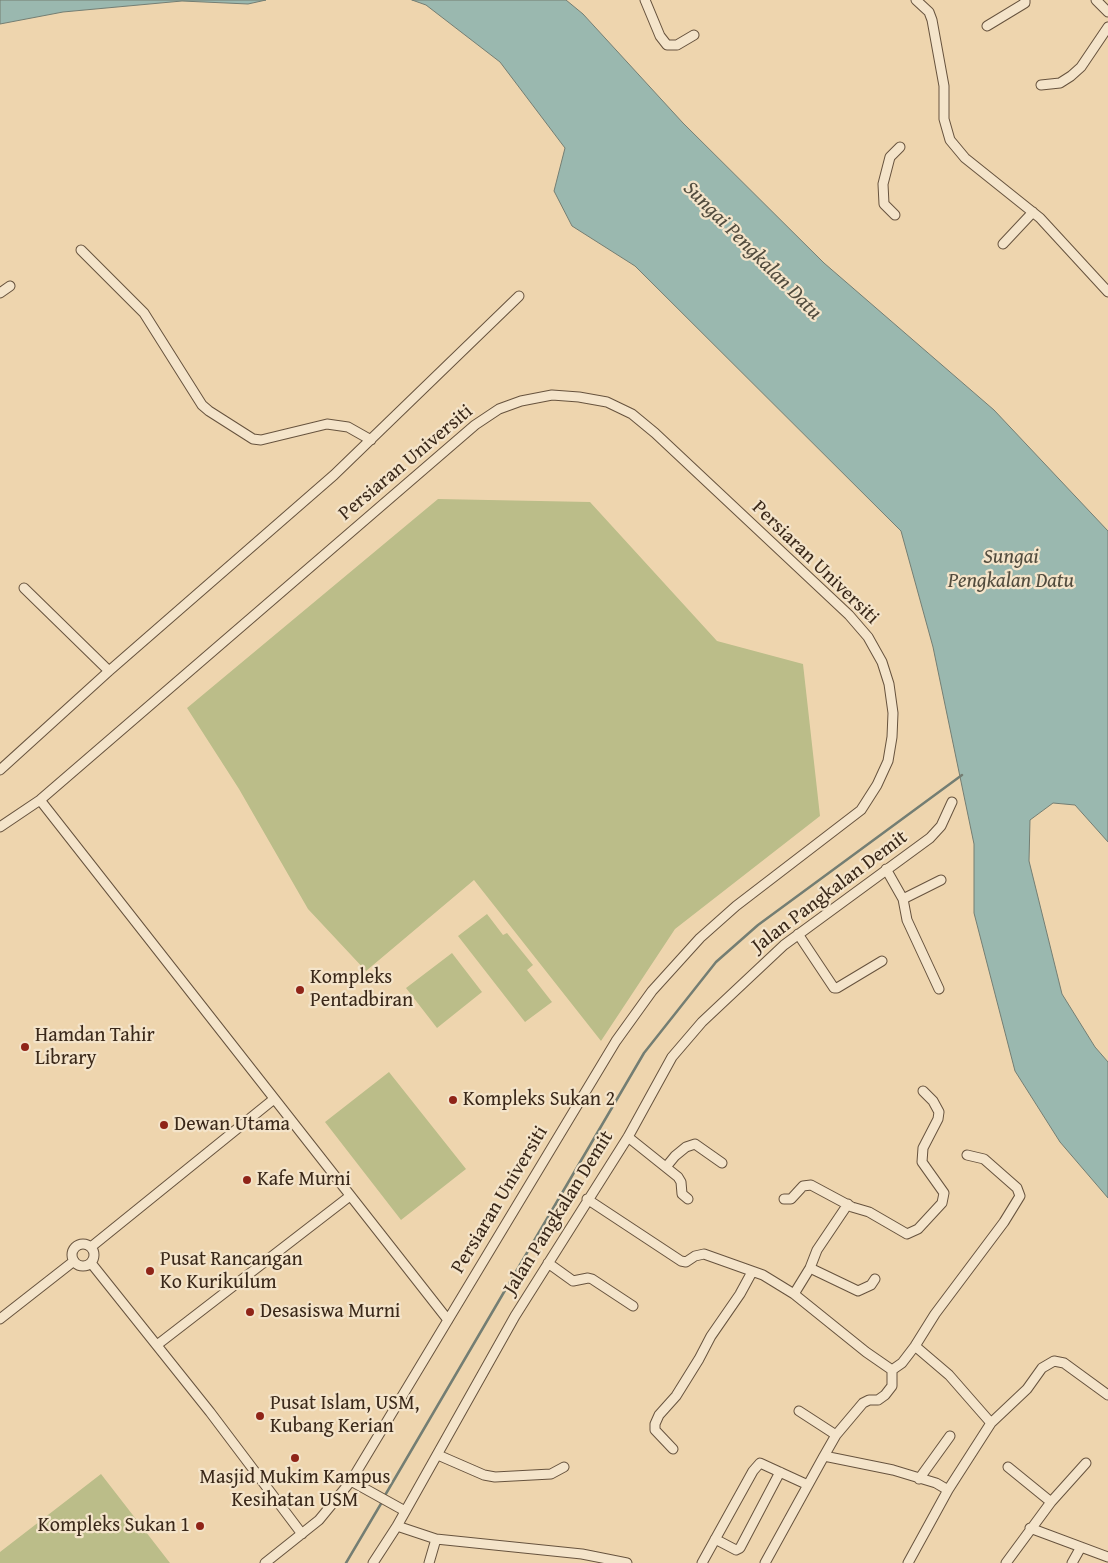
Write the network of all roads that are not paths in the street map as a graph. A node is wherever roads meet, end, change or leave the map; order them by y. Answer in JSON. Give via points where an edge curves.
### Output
{"nodes":[{"id":1,"x":645,"y":0,"type":"edge"},
{"id":2,"x":916,"y":0,"type":"edge"},
{"id":3,"x":1025,"y":0,"type":"edge"},
{"id":4,"x":1096,"y":0,"type":"edge"},
{"id":5,"x":1108,"y":12,"type":"edge"},
{"id":6,"x":987,"y":26,"type":"dead end"},
{"id":7,"x":1108,"y":27,"type":"edge"},
{"id":8,"x":694,"y":35,"type":"dead end"},
{"id":9,"x":1041,"y":85,"type":"dead end"},
{"id":10,"x":900,"y":146,"type":"dead end"},
{"id":11,"x":1033,"y":212,"type":"junction"},
{"id":12,"x":894,"y":215,"type":"dead end"},
{"id":13,"x":1003,"y":244,"type":"dead end"},
{"id":14,"x":81,"y":250,"type":"dead end"},
{"id":15,"x":10,"y":286,"type":"dead end"},
{"id":16,"x":1108,"y":292,"type":"edge"},
{"id":17,"x":0,"y":293,"type":"edge"},
{"id":18,"x":518,"y":296,"type":"dead end"},
{"id":19,"x":371,"y":440,"type":"junction"},
{"id":20,"x":24,"y":588,"type":"dead end"},
{"id":21,"x":109,"y":671,"type":"junction"},
{"id":22,"x":0,"y":770,"type":"edge"},
{"id":23,"x":40,"y":800,"type":"junction"},
{"id":24,"x":952,"y":802,"type":"dead end"},
{"id":25,"x":0,"y":827,"type":"edge"},
{"id":26,"x":886,"y":869,"type":"junction"},
{"id":27,"x":941,"y":880,"type":"dead end"},
{"id":28,"x":902,"y":898,"type":"junction"},
{"id":29,"x":798,"y":934,"type":"junction"},
{"id":30,"x":882,"y":961,"type":"dead end"},
{"id":31,"x":939,"y":989,"type":"dead end"},
{"id":32,"x":923,"y":1091,"type":"dead end"},
{"id":33,"x":274,"y":1099,"type":"junction"},
{"id":34,"x":628,"y":1137,"type":"junction"},
{"id":35,"x":967,"y":1154,"type":"dead end"},
{"id":36,"x":722,"y":1163,"type":"dead end"},
{"id":37,"x":666,"y":1166,"type":"junction"},
{"id":38,"x":350,"y":1196,"type":"junction"},
{"id":39,"x":587,"y":1199,"type":"junction"},
{"id":40,"x":688,"y":1199,"type":"dead end"},
{"id":41,"x":784,"y":1199,"type":"dead end"},
{"id":42,"x":848,"y":1204,"type":"junction"},
{"id":43,"x":91,"y":1247,"type":"junction"},
{"id":44,"x":74,"y":1261,"type":"junction"},
{"id":45,"x":90,"y":1263,"type":"junction"},
{"id":46,"x":548,"y":1263,"type":"junction"},
{"id":47,"x":810,"y":1268,"type":"junction"},
{"id":48,"x":752,"y":1272,"type":"junction"},
{"id":49,"x":876,"y":1279,"type":"dead end"},
{"id":50,"x":794,"y":1294,"type":"junction"},
{"id":51,"x":633,"y":1306,"type":"dead end"},
{"id":52,"x":0,"y":1319,"type":"edge"},
{"id":53,"x":448,"y":1320,"type":"junction"},
{"id":54,"x":157,"y":1345,"type":"junction"},
{"id":55,"x":915,"y":1346,"type":"junction"},
{"id":56,"x":892,"y":1370,"type":"junction"},
{"id":57,"x":1108,"y":1395,"type":"edge"},
{"id":58,"x":799,"y":1412,"type":"dead end"},
{"id":59,"x":991,"y":1423,"type":"junction"},
{"id":60,"x":836,"y":1435,"type":"junction"},
{"id":61,"x":950,"y":1436,"type":"dead end"},
{"id":62,"x":672,"y":1449,"type":"dead end"},
{"id":63,"x":438,"y":1455,"type":"junction"},
{"id":64,"x":824,"y":1456,"type":"junction"},
{"id":65,"x":1086,"y":1463,"type":"dead end"},
{"id":66,"x":564,"y":1467,"type":"dead end"},
{"id":67,"x":1008,"y":1467,"type":"dead end"},
{"id":68,"x":780,"y":1472,"type":"junction"},
{"id":69,"x":919,"y":1479,"type":"junction"},
{"id":70,"x":351,"y":1481,"type":"junction"},
{"id":71,"x":808,"y":1485,"type":"junction"},
{"id":72,"x":948,"y":1490,"type":"junction"},
{"id":73,"x":1051,"y":1502,"type":"junction"},
{"id":74,"x":405,"y":1511,"type":"junction"},
{"id":75,"x":397,"y":1526,"type":"junction"},
{"id":76,"x":1030,"y":1528,"type":"junction"},
{"id":77,"x":302,"y":1534,"type":"junction"},
{"id":78,"x":436,"y":1539,"type":"junction"},
{"id":79,"x":715,"y":1539,"type":"junction"},
{"id":80,"x":1081,"y":1547,"type":"junction"},
{"id":81,"x":1108,"y":1557,"type":"edge"},
{"id":82,"x":566,"y":1559,"type":"edge"},
{"id":83,"x":264,"y":1563,"type":"edge"},
{"id":84,"x":373,"y":1563,"type":"edge"},
{"id":85,"x":429,"y":1563,"type":"edge"},
{"id":86,"x":627,"y":1563,"type":"edge"},
{"id":87,"x":702,"y":1563,"type":"edge"},
{"id":88,"x":764,"y":1563,"type":"edge"},
{"id":89,"x":908,"y":1563,"type":"edge"},
{"id":90,"x":1006,"y":1563,"type":"edge"},
{"id":91,"x":1072,"y":1563,"type":"edge"}],
"edges":[{"from":1,"to":8,"type":"street","via":[[667,45],[677,45]]},
{"from":2,"to":11,"type":"street","via":[[929,12],[932,20],[944,86],[944,119],[950,140],[965,158]]},
{"from":3,"to":6,"type":"street"},
{"from":4,"to":5,"type":"street"},
{"from":7,"to":9,"type":"street","via":[[1081,67],[1071,76],[1060,83]]},
{"from":10,"to":12,"type":"street","via":[[890,157],[883,184],[884,204]]},
{"from":11,"to":13,"type":"street"},
{"from":11,"to":16,"type":"street"},
{"from":14,"to":19,"type":"street","via":[[144,313],[209,412],[253,439],[261,440],[327,424],[348,427]]},
{"from":15,"to":17,"type":"street"},
{"from":18,"to":19,"type":"street"},
{"from":19,"to":21,"type":"street"},
{"from":20,"to":21,"type":"street"},
{"from":21,"to":22,"type":"street"},
{"from":23,"to":25,"type":"street","name":"Persiaran Universiti"},
{"from":23,"to":33,"type":"street"},
{"from":23,"to":53,"type":"street","name":"Persiaran Universiti","via":[[475,424],[499,409],[521,401],[552,395],[578,397],[607,402],[632,414],[849,615],[868,637],[882,662],[893,713],[888,761],[877,785],[861,810],[736,906],[700,938],[652,991],[616,1041]]},
{"from":24,"to":26,"type":"street","name":"Jalan Pangkalan Demit","via":[[941,826],[930,838]]},
{"from":26,"to":28,"type":"street"},
{"from":26,"to":29,"type":"street","name":"Jalan Pangkalan Demit"},
{"from":27,"to":28,"type":"street"},
{"from":28,"to":31,"type":"street","via":[[907,920]]},
{"from":29,"to":30,"type":"street","via":[[834,988]]},
{"from":29,"to":34,"type":"street","name":"Jalan Pangkalan Demit","via":[[702,1022],[672,1057]]},
{"from":32,"to":42,"type":"street","via":[[939,1112],[921,1155],[922,1162],[944,1193],[942,1203],[918,1228],[907,1234]]},
{"from":33,"to":38,"type":"street"},
{"from":33,"to":43,"type":"street"},
{"from":34,"to":37,"type":"street"},
{"from":34,"to":39,"type":"street","name":"Jalan Pangkalan Demit"},
{"from":35,"to":55,"type":"street","via":[[984,1159],[1017,1188],[1020,1196]]},
{"from":36,"to":37,"type":"street","via":[[695,1144],[686,1147]]},
{"from":37,"to":40,"type":"street","via":[[680,1179],[682,1194]]},
{"from":38,"to":53,"type":"street"},
{"from":38,"to":54,"type":"street"},
{"from":39,"to":46,"type":"street","name":"Jalan Pangkalan Demit"},
{"from":39,"to":48,"type":"street","via":[[681,1261],[704,1254]]},
{"from":41,"to":42,"type":"street","via":[[791,1199],[806,1184]]},
{"from":42,"to":47,"type":"street","via":[[817,1250]]},
{"from":43,"to":44,"type":"street","via":[[84,1244],[74,1248]]},
{"from":43,"to":45,"type":"street","via":[[94,1257]]},
{"from":44,"to":45,"type":"street","via":[[84,1266]]},
{"from":44,"to":52,"type":"street"},
{"from":45,"to":54,"type":"street"},
{"from":46,"to":51,"type":"street","via":[[573,1281],[592,1279]]},
{"from":46,"to":63,"type":"street","name":"Jalan Pangkalan Demit"},
{"from":47,"to":49,"type":"street","via":[[858,1291]]},
{"from":47,"to":50,"type":"street"},
{"from":48,"to":50,"type":"street"},
{"from":48,"to":62,"type":"street","via":[[676,1396],[657,1420],[656,1430]]},
{"from":50,"to":56,"type":"street"},
{"from":53,"to":70,"type":"street","name":"Persiaran Universiti"},
{"from":54,"to":77,"type":"street"},
{"from":55,"to":56,"type":"street"},
{"from":55,"to":59,"type":"street","via":[[949,1375]]},
{"from":56,"to":60,"type":"street","via":[[892,1386],[885,1395],[864,1403]]},
{"from":57,"to":59,"type":"street","via":[[1064,1363],[1054,1361],[1042,1368],[1027,1389]]},
{"from":58,"to":60,"type":"street"},
{"from":59,"to":72,"type":"street"},
{"from":60,"to":64,"type":"street"},
{"from":61,"to":69,"type":"street"},
{"from":63,"to":66,"type":"street","via":[[495,1477],[551,1474]]},
{"from":63,"to":74,"type":"street","name":"Jalan Pangkalan Demit"},
{"from":64,"to":69,"type":"street","via":[[868,1463]]},
{"from":64,"to":71,"type":"street"},
{"from":65,"to":73,"type":"street"},
{"from":67,"to":73,"type":"street"},
{"from":68,"to":71,"type":"street"},
{"from":68,"to":79,"type":"street","via":[[760,1463],[755,1466]]},
{"from":68,"to":79,"type":"street","via":[[740,1548],[736,1550]]},
{"from":69,"to":72,"type":"street"},
{"from":70,"to":74,"type":"street"},
{"from":70,"to":77,"type":"street","name":"Persiaran Universiti","via":[[330,1508]]},
{"from":71,"to":88,"type":"street"},
{"from":72,"to":89,"type":"street"},
{"from":73,"to":76,"type":"street"},
{"from":74,"to":75,"type":"street","name":"Jalan Pangkalan Demit"},
{"from":75,"to":78,"type":"street"},
{"from":75,"to":84,"type":"street","name":"Jalan Pangkalan Demit"},
{"from":76,"to":80,"type":"street"},
{"from":76,"to":90,"type":"street"},
{"from":77,"to":83,"type":"street","name":"Persiaran Universiti"},
{"from":78,"to":82,"type":"street"},
{"from":78,"to":85,"type":"street"},
{"from":79,"to":87,"type":"street"},
{"from":80,"to":81,"type":"street"},
{"from":80,"to":91,"type":"street"},
{"from":82,"to":86,"type":"street","via":[[582,1554]]}]}
